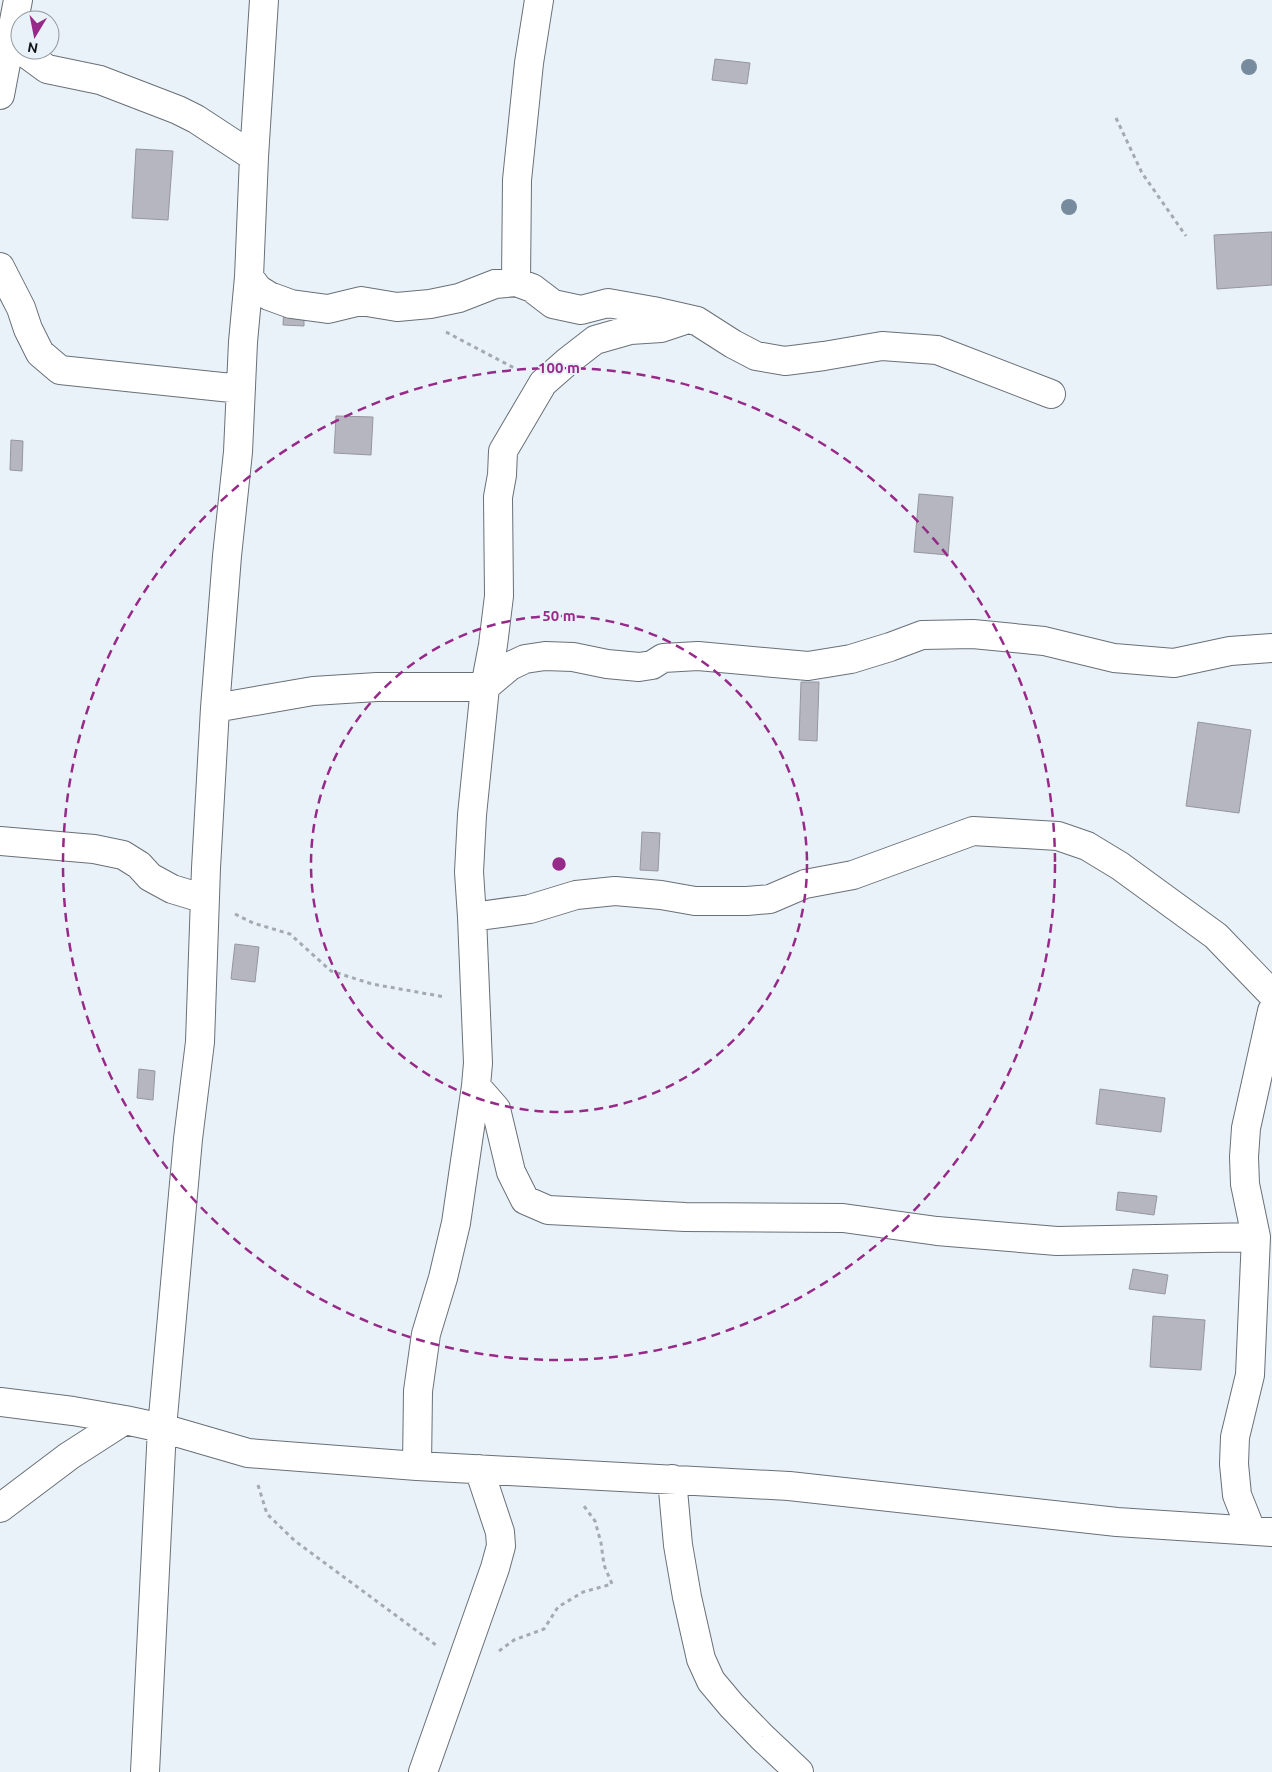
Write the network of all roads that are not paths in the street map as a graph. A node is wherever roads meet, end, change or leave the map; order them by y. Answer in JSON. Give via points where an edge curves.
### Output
{"nodes":[{"id":1,"x":264,"y":0,"type":"edge"},
{"id":2,"x":538,"y":0,"type":"edge"},
{"id":3,"x":12,"y":60,"type":"edge"},
{"id":4,"x":35,"y":60,"type":"edge"},
{"id":5,"x":0,"y":94,"type":"edge"},
{"id":6,"x":254,"y":157,"type":"junction"},
{"id":7,"x":0,"y":267,"type":"edge"},
{"id":8,"x":249,"y":277,"type":"junction"},
{"id":9,"x":516,"y":282,"type":"junction"},
{"id":10,"x":688,"y":318,"type":"junction"},
{"id":11,"x":240,"y":389,"type":"junction"},
{"id":12,"x":1051,"y":394,"type":"dead end"},
{"id":13,"x":1272,"y":648,"type":"edge"},
{"id":14,"x":485,"y":687,"type":"junction"},
{"id":15,"x":215,"y":708,"type":"junction"},
{"id":16,"x":0,"y":841,"type":"edge"},
{"id":17,"x":205,"y":900,"type":"junction"},
{"id":18,"x":472,"y":917,"type":"junction"},
{"id":19,"x":1272,"y":994,"type":"edge"},
{"id":20,"x":1272,"y":1011,"type":"edge"},
{"id":21,"x":476,"y":1086,"type":"junction"},
{"id":22,"x":1256,"y":1237,"type":"junction"},
{"id":23,"x":0,"y":1402,"type":"edge"},
{"id":24,"x":125,"y":1420,"type":"junction"},
{"id":25,"x":162,"y":1428,"type":"junction"},
{"id":26,"x":417,"y":1466,"type":"junction"},
{"id":27,"x":479,"y":1469,"type":"junction"},
{"id":28,"x":672,"y":1479,"type":"junction"},
{"id":29,"x":0,"y":1508,"type":"edge"},
{"id":30,"x":1262,"y":1531,"type":"edge"},
{"id":31,"x":145,"y":1772,"type":"edge"},
{"id":32,"x":423,"y":1772,"type":"edge"},
{"id":33,"x":799,"y":1772,"type":"edge"}],
"edges":[{"from":1,"to":6,"type":"street"},
{"from":2,"to":9,"type":"street","via":[[517,180]]},
{"from":3,"to":5,"type":"street"},
{"from":4,"to":6,"type":"street","via":[[47,69],[100,80],[178,110]]},
{"from":6,"to":8,"type":"street"},
{"from":7,"to":11,"type":"street","via":[[40,353],[60,370]]},
{"from":8,"to":9,"type":"street","via":[[268,296],[291,304],[328,309],[361,302],[397,307],[430,304],[459,298],[495,284]]},
{"from":8,"to":11,"type":"street"},
{"from":9,"to":10,"type":"street","via":[[532,288],[553,304],[572,308],[582,310],[608,303]]},
{"from":10,"to":12,"type":"street","via":[[756,356],[785,361],[882,346],[937,350]]},
{"from":10,"to":14,"type":"street","via":[[661,328],[630,330],[595,340],[543,383],[503,451],[498,497],[499,596]]},
{"from":11,"to":15,"type":"street","via":[[238,452]]},
{"from":13,"to":14,"type":"street","via":[[1230,651],[1174,663],[1114,658],[1035,640],[973,634],[922,635],[851,658],[808,666],[698,656],[663,658],[652,665],[639,667],[545,656],[510,666]]},
{"from":14,"to":15,"type":"street","via":[[377,687],[313,691]]},
{"from":14,"to":18,"type":"street","via":[[472,815],[469,872]]},
{"from":15,"to":17,"type":"street"},
{"from":16,"to":17,"type":"street","via":[[94,849],[123,855],[150,877]]},
{"from":17,"to":25,"type":"street","via":[[200,1042],[187,1148]]},
{"from":18,"to":19,"type":"street","via":[[530,909],[576,895],[615,891],[695,901],[770,899],[804,884],[853,875],[974,830],[1058,836],[1087,846],[1120,866],[1216,936]]},
{"from":18,"to":21,"type":"street","via":[[478,1063]]},
{"from":20,"to":22,"type":"street","via":[[1246,1128],[1245,1184]]},
{"from":21,"to":22,"type":"street","via":[[496,1110],[511,1172],[525,1200],[548,1210],[685,1217],[843,1218],[937,1231],[1057,1241]]},
{"from":21,"to":26,"type":"street","via":[[456,1223],[426,1334],[418,1391]]},
{"from":22,"to":30,"type":"street","via":[[1250,1376],[1234,1437],[1234,1464],[1237,1495]]},
{"from":23,"to":24,"type":"street"},
{"from":24,"to":25,"type":"street"},
{"from":24,"to":29,"type":"street","via":[[69,1456]]},
{"from":25,"to":26,"type":"street","via":[[248,1453]]},
{"from":25,"to":31,"type":"street"},
{"from":26,"to":27,"type":"street"},
{"from":27,"to":28,"type":"street"},
{"from":27,"to":32,"type":"street","via":[[500,1532],[501,1546]]},
{"from":28,"to":30,"type":"street","via":[[789,1486],[1117,1522]]},
{"from":28,"to":33,"type":"street","via":[[686,1597],[701,1658],[711,1681],[732,1706]]}]}
